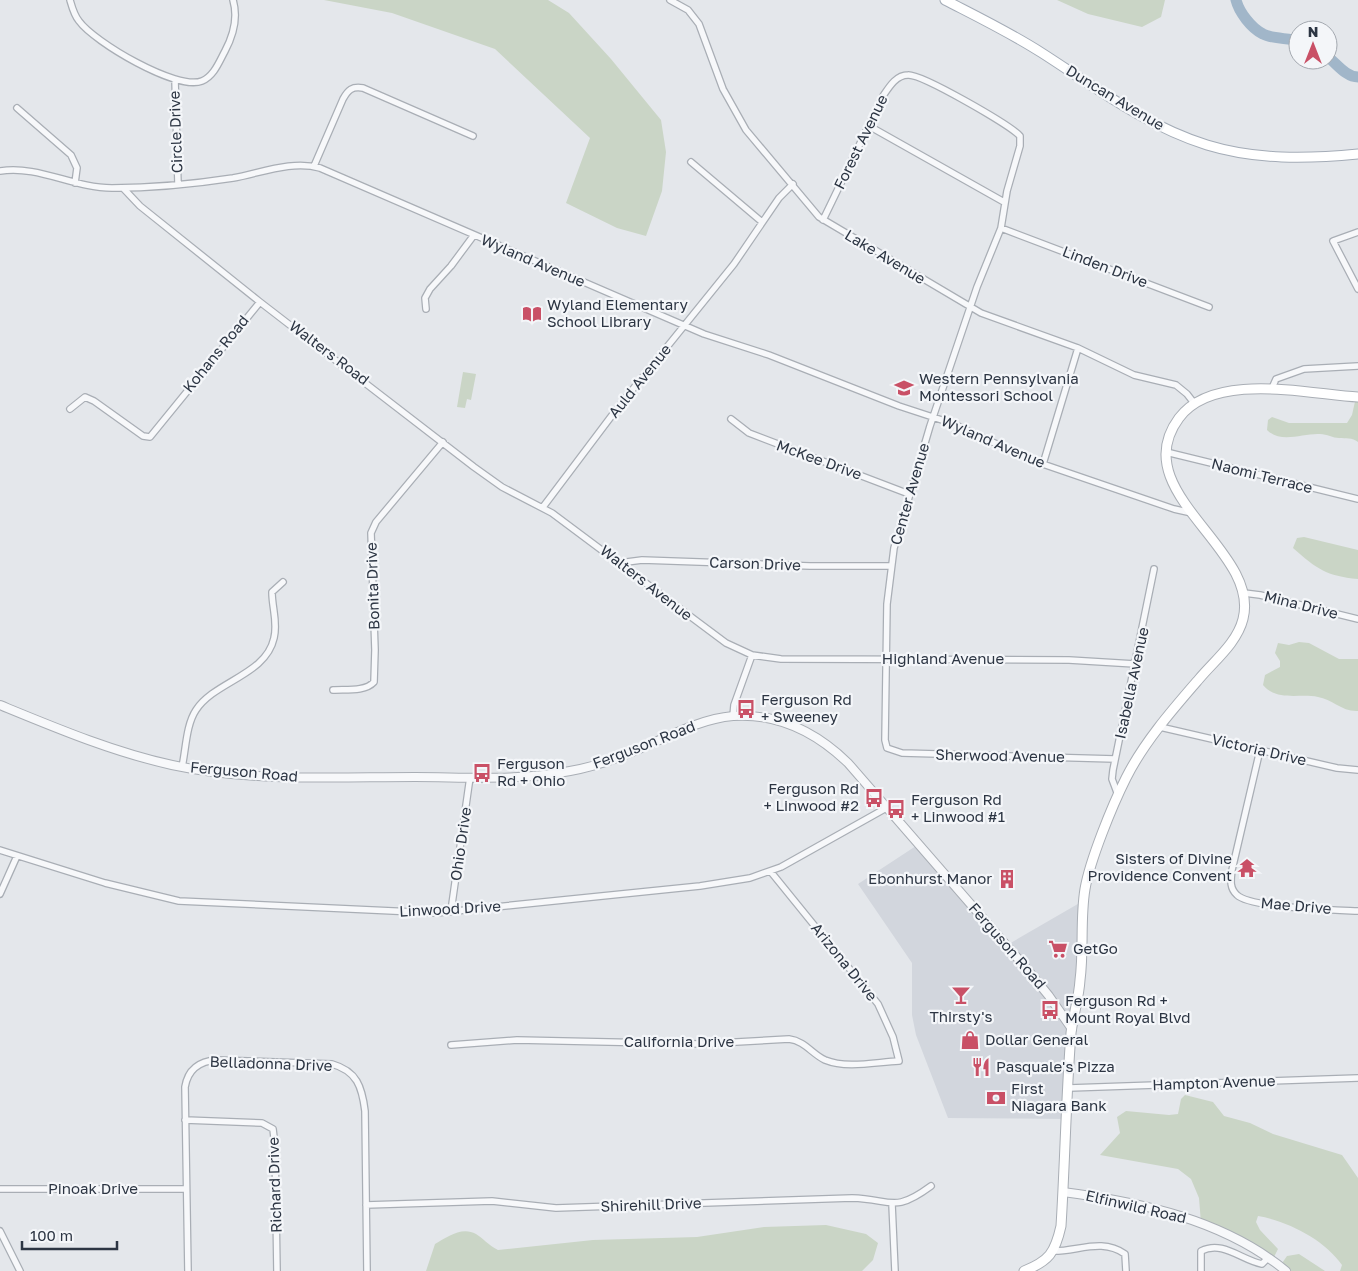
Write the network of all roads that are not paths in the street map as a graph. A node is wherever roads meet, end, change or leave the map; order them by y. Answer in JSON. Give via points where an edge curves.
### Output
{"nodes":[{"id":1,"x":70,"y":0,"type":"edge"},
{"id":2,"x":232,"y":0,"type":"edge"},
{"id":3,"x":670,"y":0,"type":"edge"},
{"id":4,"x":945,"y":0,"type":"edge"},
{"id":5,"x":175,"y":80,"type":"junction"},
{"id":6,"x":17,"y":108,"type":"dead end"},
{"id":7,"x":868,"y":126,"type":"junction"},
{"id":8,"x":473,"y":136,"type":"dead end"},
{"id":9,"x":1020,"y":136,"type":"joint"},
{"id":10,"x":1358,"y":154,"type":"edge"},
{"id":11,"x":691,"y":162,"type":"dead end"},
{"id":12,"x":314,"y":166,"type":"junction"},
{"id":13,"x":0,"y":171,"type":"edge"},
{"id":14,"x":75,"y":183,"type":"junction"},
{"id":15,"x":178,"y":184,"type":"junction"},
{"id":16,"x":793,"y":184,"type":"junction"},
{"id":17,"x":123,"y":188,"type":"junction"},
{"id":18,"x":1004,"y":202,"type":"junction"},
{"id":19,"x":823,"y":220,"type":"junction"},
{"id":20,"x":762,"y":222,"type":"junction"},
{"id":21,"x":1001,"y":228,"type":"junction"},
{"id":22,"x":1358,"y":232,"type":"edge"},
{"id":23,"x":474,"y":235,"type":"junction"},
{"id":24,"x":1358,"y":289,"type":"edge"},
{"id":25,"x":260,"y":302,"type":"junction"},
{"id":26,"x":970,"y":307,"type":"junction"},
{"id":27,"x":1208,"y":307,"type":"dead end"},
{"id":28,"x":426,"y":309,"type":"dead end"},
{"id":29,"x":685,"y":327,"type":"junction"},
{"id":30,"x":1078,"y":348,"type":"junction"},
{"id":31,"x":1358,"y":366,"type":"edge"},
{"id":32,"x":1272,"y":388,"type":"junction"},
{"id":33,"x":1358,"y":397,"type":"edge"},
{"id":34,"x":1194,"y":404,"type":"junction"},
{"id":35,"x":70,"y":409,"type":"dead end"},
{"id":36,"x":933,"y":417,"type":"junction"},
{"id":37,"x":731,"y":419,"type":"dead end"},
{"id":38,"x":443,"y":442,"type":"junction"},
{"id":39,"x":1166,"y":452,"type":"junction"},
{"id":40,"x":1043,"y":464,"type":"junction"},
{"id":41,"x":909,"y":494,"type":"junction"},
{"id":42,"x":1358,"y":499,"type":"edge"},
{"id":43,"x":543,"y":507,"type":"junction"},
{"id":44,"x":1192,"y":513,"type":"junction"},
{"id":45,"x":619,"y":563,"type":"junction"},
{"id":46,"x":891,"y":566,"type":"junction"},
{"id":47,"x":1154,"y":569,"type":"dead end"},
{"id":48,"x":283,"y":582,"type":"dead end"},
{"id":49,"x":1244,"y":593,"type":"junction"},
{"id":50,"x":1358,"y":620,"type":"edge"},
{"id":51,"x":752,"y":655,"type":"junction"},
{"id":52,"x":887,"y":659,"type":"junction"},
{"id":53,"x":1135,"y":664,"type":"junction"},
{"id":54,"x":333,"y":690,"type":"dead end"},
{"id":55,"x":0,"y":705,"type":"edge"},
{"id":56,"x":733,"y":716,"type":"junction"},
{"id":57,"x":1160,"y":727,"type":"junction"},
{"id":58,"x":887,"y":748,"type":"joint"},
{"id":59,"x":1260,"y":750,"type":"junction"},
{"id":60,"x":1115,"y":759,"type":"junction"},
{"id":61,"x":182,"y":766,"type":"junction"},
{"id":62,"x":1358,"y":770,"type":"edge"},
{"id":63,"x":470,"y":777,"type":"junction"},
{"id":64,"x":1118,"y":796,"type":"junction"},
{"id":65,"x":888,"y":807,"type":"junction"},
{"id":66,"x":0,"y":850,"type":"edge"},
{"id":67,"x":17,"y":856,"type":"junction"},
{"id":68,"x":771,"y":872,"type":"junction"},
{"id":69,"x":0,"y":894,"type":"edge"},
{"id":70,"x":451,"y":911,"type":"junction"},
{"id":71,"x":1358,"y":911,"type":"edge"},
{"id":72,"x":1072,"y":1029,"type":"junction"},
{"id":73,"x":452,"y":1045,"type":"dead end"},
{"id":74,"x":899,"y":1061,"type":"joint"},
{"id":75,"x":1358,"y":1078,"type":"edge"},
{"id":76,"x":1069,"y":1088,"type":"junction"},
{"id":77,"x":185,"y":1120,"type":"junction"},
{"id":78,"x":931,"y":1186,"type":"dead end"},
{"id":79,"x":0,"y":1189,"type":"edge"},
{"id":80,"x":186,"y":1189,"type":"junction"},
{"id":81,"x":1063,"y":1192,"type":"junction"},
{"id":82,"x":892,"y":1204,"type":"junction"},
{"id":83,"x":366,"y":1205,"type":"junction"},
{"id":84,"x":0,"y":1231,"type":"edge"},
{"id":85,"x":1054,"y":1251,"type":"junction"},
{"id":86,"x":1268,"y":1258,"type":"junction"},
{"id":87,"x":20,"y":1271,"type":"edge"},
{"id":88,"x":188,"y":1271,"type":"edge"},
{"id":89,"x":277,"y":1271,"type":"edge"},
{"id":90,"x":367,"y":1271,"type":"edge"},
{"id":91,"x":895,"y":1271,"type":"edge"},
{"id":92,"x":1024,"y":1271,"type":"edge"},
{"id":93,"x":1126,"y":1271,"type":"edge"},
{"id":94,"x":1201,"y":1271,"type":"edge"},
{"id":95,"x":1286,"y":1271,"type":"edge"}],
"edges":[{"from":1,"to":5,"type":"street","name":"Circle Drive","via":[[79,21],[94,37]]},
{"from":2,"to":5,"type":"street","name":"Circle Drive","via":[[235,15],[233,32],[214,71],[199,82]]},
{"from":3,"to":16,"type":"street","name":"Lake Avenue","via":[[696,18],[723,89],[736,113],[757,144]]},
{"from":4,"to":10,"type":"main road","name":"Duncan Avenue","via":[[1020,39],[1137,115],[1190,140],[1260,156],[1316,158]]},
{"from":5,"to":15,"type":"street","name":"Circle Drive"},
{"from":6,"to":14,"type":"street","via":[[71,155],[77,168]]},
{"from":7,"to":9,"type":"street","name":"Forest Avenue","via":[[888,88],[895,80],[910,74],[946,89]]},
{"from":7,"to":18,"type":"street"},
{"from":7,"to":19,"type":"street","name":"Forest Avenue"},
{"from":8,"to":12,"type":"street","via":[[357,87],[349,90],[343,99]]},
{"from":9,"to":18,"type":"street","name":"Center Avenue","via":[[1019,152]]},
{"from":11,"to":20,"type":"street"},
{"from":12,"to":15,"type":"street","name":"Wyland Avenue"},
{"from":12,"to":23,"type":"street","name":"Wyland Avenue"},
{"from":13,"to":14,"type":"street","name":"Wyland Avenue","via":[[28,170]]},
{"from":14,"to":17,"type":"street","name":"Wyland Avenue"},
{"from":15,"to":17,"type":"street","name":"Wyland Avenue"},
{"from":16,"to":19,"type":"street","name":"Lake Avenue"},
{"from":16,"to":20,"type":"street","name":"Auld Avenue","via":[[783,192]]},
{"from":17,"to":25,"type":"street","name":"Walters Road","via":[[140,206]]},
{"from":18,"to":21,"type":"street","name":"Center Avenue"},
{"from":19,"to":26,"type":"street","name":"Lake Avenue"},
{"from":20,"to":29,"type":"street","name":"Auld Avenue"},
{"from":21,"to":26,"type":"street","name":"Center Avenue"},
{"from":21,"to":27,"type":"street","name":"Linden Drive"},
{"from":22,"to":24,"type":"street","via":[[1333,241]]},
{"from":23,"to":28,"type":"street","via":[[430,290],[425,298]]},
{"from":23,"to":29,"type":"street","name":"Wyland Avenue"},
{"from":25,"to":35,"type":"street","name":"Kohans Road","via":[[150,437],[143,436],[85,397]]},
{"from":25,"to":38,"type":"street","name":"Walters Road"},
{"from":26,"to":30,"type":"street","name":"Lake Avenue"},
{"from":26,"to":36,"type":"street","name":"Center Avenue"},
{"from":29,"to":36,"type":"street","name":"Wyland Avenue"},
{"from":29,"to":43,"type":"street","name":"Auld Avenue","via":[[616,410]]},
{"from":30,"to":34,"type":"street","name":"Lake Avenue","via":[[1134,375],[1176,384]]},
{"from":30,"to":40,"type":"street"},
{"from":31,"to":32,"type":"street","via":[[1304,368],[1276,379]]},
{"from":32,"to":33,"type":"main road"},
{"from":32,"to":34,"type":"main road","via":[[1238,391]]},
{"from":34,"to":39,"type":"main road","via":[[1175,424]]},
{"from":36,"to":40,"type":"street","name":"Wyland Avenue"},
{"from":36,"to":41,"type":"street","name":"Center Avenue"},
{"from":37,"to":41,"type":"street","name":"McKee Drive","via":[[749,433]]},
{"from":38,"to":43,"type":"street","name":"Walters Road","via":[[502,487]]},
{"from":38,"to":54,"type":"street","name":"Bonita Drive","via":[[376,522],[371,533],[374,682],[360,689]]},
{"from":39,"to":42,"type":"street","name":"Naomi Terrace"},
{"from":39,"to":44,"type":"main road","via":[[1172,480]]},
{"from":40,"to":44,"type":"street","name":"Wyland Avenue"},
{"from":41,"to":46,"type":"street","name":"Center Avenue"},
{"from":43,"to":45,"type":"street","name":"Walters Avenue"},
{"from":44,"to":49,"type":"main road","via":[[1234,572]]},
{"from":45,"to":46,"type":"street","name":"Carson Drive","via":[[642,560]]},
{"from":45,"to":51,"type":"street","name":"Walters Avenue","via":[[718,638]]},
{"from":46,"to":52,"type":"street","name":"Center Avenue"},
{"from":47,"to":53,"type":"street","name":"Isabella Avenue"},
{"from":48,"to":61,"type":"street","via":[[272,592],[276,624],[272,645],[261,661],[197,708]]},
{"from":49,"to":50,"type":"street","name":"Mina Drive"},
{"from":49,"to":57,"type":"main road","via":[[1244,617],[1237,635]]},
{"from":51,"to":52,"type":"street","name":"Highland Avenue","via":[[782,659]]},
{"from":51,"to":56,"type":"street"},
{"from":52,"to":53,"type":"street","name":"Highland Avenue","via":[[1069,660]]},
{"from":52,"to":58,"type":"street","name":"Center Avenue"},
{"from":53,"to":60,"type":"street","name":"Isabella Avenue"},
{"from":55,"to":61,"type":"street","name":"Ferguson Road","via":[[111,748]]},
{"from":56,"to":63,"type":"street","name":"Ferguson Road","via":[[687,728],[590,767],[539,776]]},
{"from":56,"to":65,"type":"street","name":"Ferguson Road","via":[[777,720],[814,736],[848,763]]},
{"from":57,"to":59,"type":"street","name":"Victoria Drive"},
{"from":57,"to":64,"type":"main road","via":[[1133,764]]},
{"from":58,"to":60,"type":"street","name":"Sherwood Avenue","via":[[916,754]]},
{"from":59,"to":62,"type":"street","name":"Victoria Drive"},
{"from":59,"to":71,"type":"street","name":"Mae Drive","via":[[1232,870],[1231,885],[1236,894],[1256,903]]},
{"from":60,"to":64,"type":"street","name":"Isabella Avenue","via":[[1112,779]]},
{"from":61,"to":63,"type":"street","name":"Ferguson Road","via":[[261,776]]},
{"from":63,"to":70,"type":"street","name":"Ohio Drive"},
{"from":64,"to":72,"type":"main road","via":[[1085,889],[1081,976]]},
{"from":65,"to":68,"type":"street","name":"Linwood Drive"},
{"from":65,"to":72,"type":"street","name":"Ferguson Road","via":[[1044,989]]},
{"from":66,"to":67,"type":"street","name":"Linwood Drive"},
{"from":67,"to":69,"type":"street"},
{"from":67,"to":70,"type":"street","name":"Linwood Drive","via":[[179,901],[404,913]]},
{"from":68,"to":70,"type":"street","name":"Linwood Drive","via":[[700,886]]},
{"from":68,"to":74,"type":"street","name":"Arizona Drive","via":[[878,1004],[893,1036]]},
{"from":72,"to":76,"type":"main road"},
{"from":73,"to":74,"type":"street","name":"California Drive","via":[[517,1040],[708,1044],[789,1039],[801,1042],[821,1058],[837,1063]]},
{"from":75,"to":76,"type":"street","name":"Hampton Avenue"},
{"from":76,"to":81,"type":"main road"},
{"from":77,"to":80,"type":"street","name":"Belladonna Drive"},
{"from":77,"to":83,"type":"street","name":"Belladonna Drive","via":[[186,1083],[189,1074],[201,1063],[217,1060],[322,1063],[346,1069],[357,1080],[364,1100]]},
{"from":77,"to":89,"type":"street","name":"Richard Drive","via":[[262,1123],[273,1129]]},
{"from":78,"to":82,"type":"street","name":"Shirehill Drive","via":[[910,1199]]},
{"from":79,"to":80,"type":"street","name":"Pinoak Drive"},
{"from":80,"to":88,"type":"street","name":"Belladonna Drive"},
{"from":81,"to":85,"type":"main road","via":[[1061,1226]]},
{"from":81,"to":86,"type":"street","name":"Elfinwild Road","via":[[1178,1215],[1201,1223]]},
{"from":82,"to":83,"type":"street","name":"Shirehill Drive","via":[[852,1198],[556,1208],[492,1201]]},
{"from":82,"to":91,"type":"street"},
{"from":83,"to":90,"type":"street","name":"Belladonna Drive"},
{"from":84,"to":87,"type":"street"},
{"from":85,"to":92,"type":"main road","via":[[1041,1263]]},
{"from":85,"to":93,"type":"street","via":[[1093,1245],[1110,1246],[1125,1254]]},
{"from":86,"to":94,"type":"street","via":[[1262,1264],[1250,1262],[1219,1246],[1209,1247],[1201,1251]]},
{"from":86,"to":95,"type":"street","name":"Elfinwild Road"}]}
